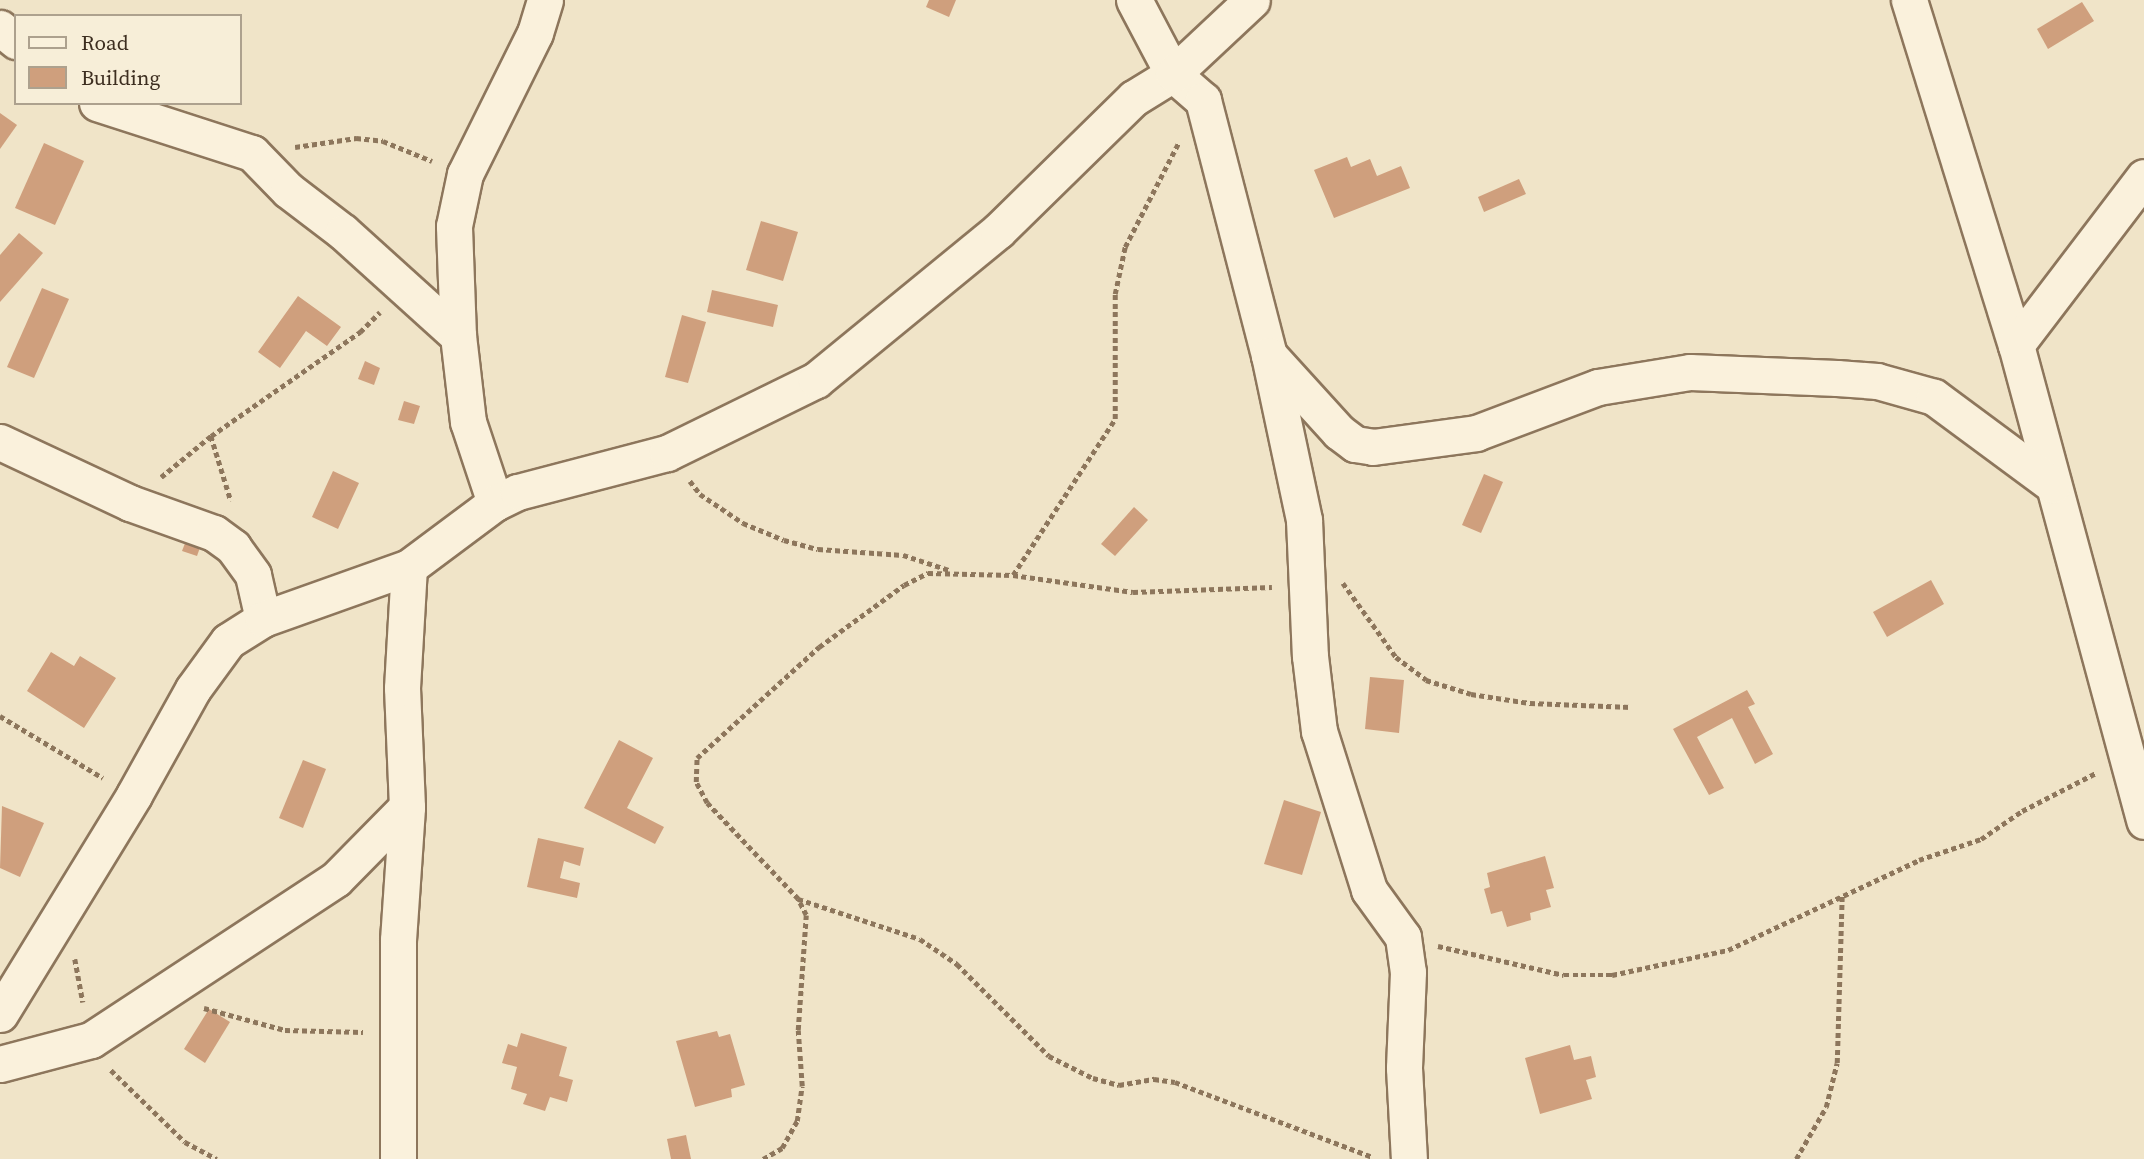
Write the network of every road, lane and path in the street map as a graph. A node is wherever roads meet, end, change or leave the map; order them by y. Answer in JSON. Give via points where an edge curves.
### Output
{"nodes":[{"id":1,"x":545,"y":0,"type":"edge"},
{"id":2,"x":1133,"y":0,"type":"edge"},
{"id":3,"x":1252,"y":0,"type":"edge"},
{"id":4,"x":1909,"y":0,"type":"edge"},
{"id":5,"x":0,"y":28,"type":"edge"},
{"id":6,"x":14,"y":39,"type":"edge"},
{"id":7,"x":1174,"y":74,"type":"junction"},
{"id":8,"x":1203,"y":100,"type":"junction"},
{"id":9,"x":103,"y":105,"type":"edge"},
{"id":10,"x":251,"y":153,"type":"junction"},
{"id":11,"x":465,"y":174,"type":"junction"},
{"id":12,"x":2144,"y":177,"type":"edge"},
{"id":13,"x":402,"y":289,"type":"junction"},
{"id":14,"x":458,"y":336,"type":"junction"},
{"id":15,"x":2016,"y":345,"type":"junction"},
{"id":16,"x":1269,"y":355,"type":"junction"},
{"id":17,"x":0,"y":442,"type":"edge"},
{"id":18,"x":667,"y":453,"type":"junction"},
{"id":19,"x":2053,"y":485,"type":"junction"},
{"id":20,"x":130,"y":503,"type":"junction"},
{"id":21,"x":495,"y":503,"type":"junction"},
{"id":22,"x":410,"y":567,"type":"junction"},
{"id":23,"x":951,"y":571,"type":"junction"},
{"id":24,"x":1013,"y":575,"type":"junction"},
{"id":25,"x":1324,"y":581,"type":"junction"},
{"id":26,"x":263,"y":619,"type":"junction"},
{"id":27,"x":1631,"y":707,"type":"dead end"},
{"id":28,"x":0,"y":716,"type":"edge"},
{"id":29,"x":2128,"y":757,"type":"junction"},
{"id":30,"x":134,"y":795,"type":"junction"},
{"id":31,"x":407,"y":807,"type":"junction"},
{"id":32,"x":2144,"y":821,"type":"edge"},
{"id":33,"x":1842,"y":895,"type":"junction"},
{"id":34,"x":798,"y":899,"type":"junction"},
{"id":35,"x":65,"y":910,"type":"junction"},
{"id":36,"x":1403,"y":937,"type":"junction"},
{"id":37,"x":162,"y":992,"type":"junction"},
{"id":38,"x":0,"y":1014,"type":"edge"},
{"id":39,"x":91,"y":1041,"type":"junction"},
{"id":40,"x":396,"y":1051,"type":"junction"},
{"id":41,"x":0,"y":1064,"type":"edge"},
{"id":42,"x":217,"y":1159,"type":"edge"},
{"id":43,"x":398,"y":1159,"type":"edge"},
{"id":44,"x":763,"y":1159,"type":"edge"},
{"id":45,"x":1380,"y":1159,"type":"edge"},
{"id":46,"x":1409,"y":1159,"type":"edge"},
{"id":47,"x":1796,"y":1159,"type":"edge"}],
"edges":[{"from":1,"to":11,"type":"street","via":[[535,33]]},
{"from":2,"to":7,"type":"street"},
{"from":3,"to":7,"type":"street"},
{"from":4,"to":15,"type":"street"},
{"from":5,"to":6,"type":"street"},
{"from":7,"to":8,"type":"street"},
{"from":7,"to":18,"type":"street","via":[[1134,98],[998,231],[816,380]]},
{"from":8,"to":16,"type":"street"},
{"from":8,"to":24,"type":"path","via":[[1125,247],[1115,294],[1115,419]]},
{"from":9,"to":10,"type":"street"},
{"from":10,"to":11,"type":"path","via":[[356,138],[383,141]]},
{"from":10,"to":13,"type":"street"},
{"from":11,"to":14,"type":"street","via":[[454,226]]},
{"from":12,"to":15,"type":"street"},
{"from":13,"to":14,"type":"street"},
{"from":13,"to":20,"type":"path","via":[[360,332],[211,436]]},
{"from":14,"to":21,"type":"street","via":[[468,422]]},
{"from":15,"to":19,"type":"street"},
{"from":16,"to":19,"type":"street","via":[[1339,432],[1355,444],[1373,447],[1476,433],[1598,387],[1690,372],[1877,381],[1934,397]]},
{"from":16,"to":25,"type":"street","via":[[1304,520]]},
{"from":17,"to":20,"type":"street"},
{"from":18,"to":21,"type":"street","via":[[517,492]]},
{"from":18,"to":23,"type":"path","via":[[700,494],[743,523],[818,549],[903,555]]},
{"from":19,"to":29,"type":"street"},
{"from":20,"to":26,"type":"street","via":[[214,533],[233,547],[253,575]]},
{"from":21,"to":22,"type":"street"},
{"from":22,"to":26,"type":"street"},
{"from":22,"to":31,"type":"street","via":[[402,688]]},
{"from":23,"to":24,"type":"path"},
{"from":23,"to":34,"type":"path","via":[[928,573],[819,647],[697,758],[696,782],[708,803]]},
{"from":24,"to":25,"type":"path","via":[[1133,592],[1242,591]]},
{"from":25,"to":27,"type":"path","via":[[1396,657],[1426,680],[1471,695],[1530,703]]},
{"from":25,"to":36,"type":"street","via":[[1319,731],[1369,890]]},
{"from":26,"to":30,"type":"street","via":[[228,641],[193,689]]},
{"from":28,"to":30,"type":"path"},
{"from":29,"to":32,"type":"street"},
{"from":29,"to":33,"type":"path","via":[[2022,811],[1981,839],[1919,860]]},
{"from":30,"to":35,"type":"street"},
{"from":31,"to":37,"type":"street","via":[[336,879]]},
{"from":31,"to":40,"type":"street"},
{"from":33,"to":36,"type":"path","via":[[1728,950],[1612,975],[1564,975]]},
{"from":33,"to":47,"type":"path","via":[[1837,1063],[1826,1107]]},
{"from":34,"to":44,"type":"path","via":[[808,931],[798,1030],[802,1086],[797,1121],[782,1148]]},
{"from":34,"to":45,"type":"path","via":[[920,939],[957,964],[1049,1056],[1093,1078],[1119,1085],[1175,1082]]},
{"from":35,"to":38,"type":"street"},
{"from":35,"to":39,"type":"path"},
{"from":36,"to":46,"type":"street","via":[[1408,972],[1404,1068]]},
{"from":37,"to":39,"type":"street"},
{"from":37,"to":40,"type":"path","via":[[234,1018],[285,1030],[348,1029],[382,1036]]},
{"from":39,"to":41,"type":"street"},
{"from":39,"to":42,"type":"path","via":[[118,1082],[185,1142]]},
{"from":40,"to":43,"type":"street"}]}
